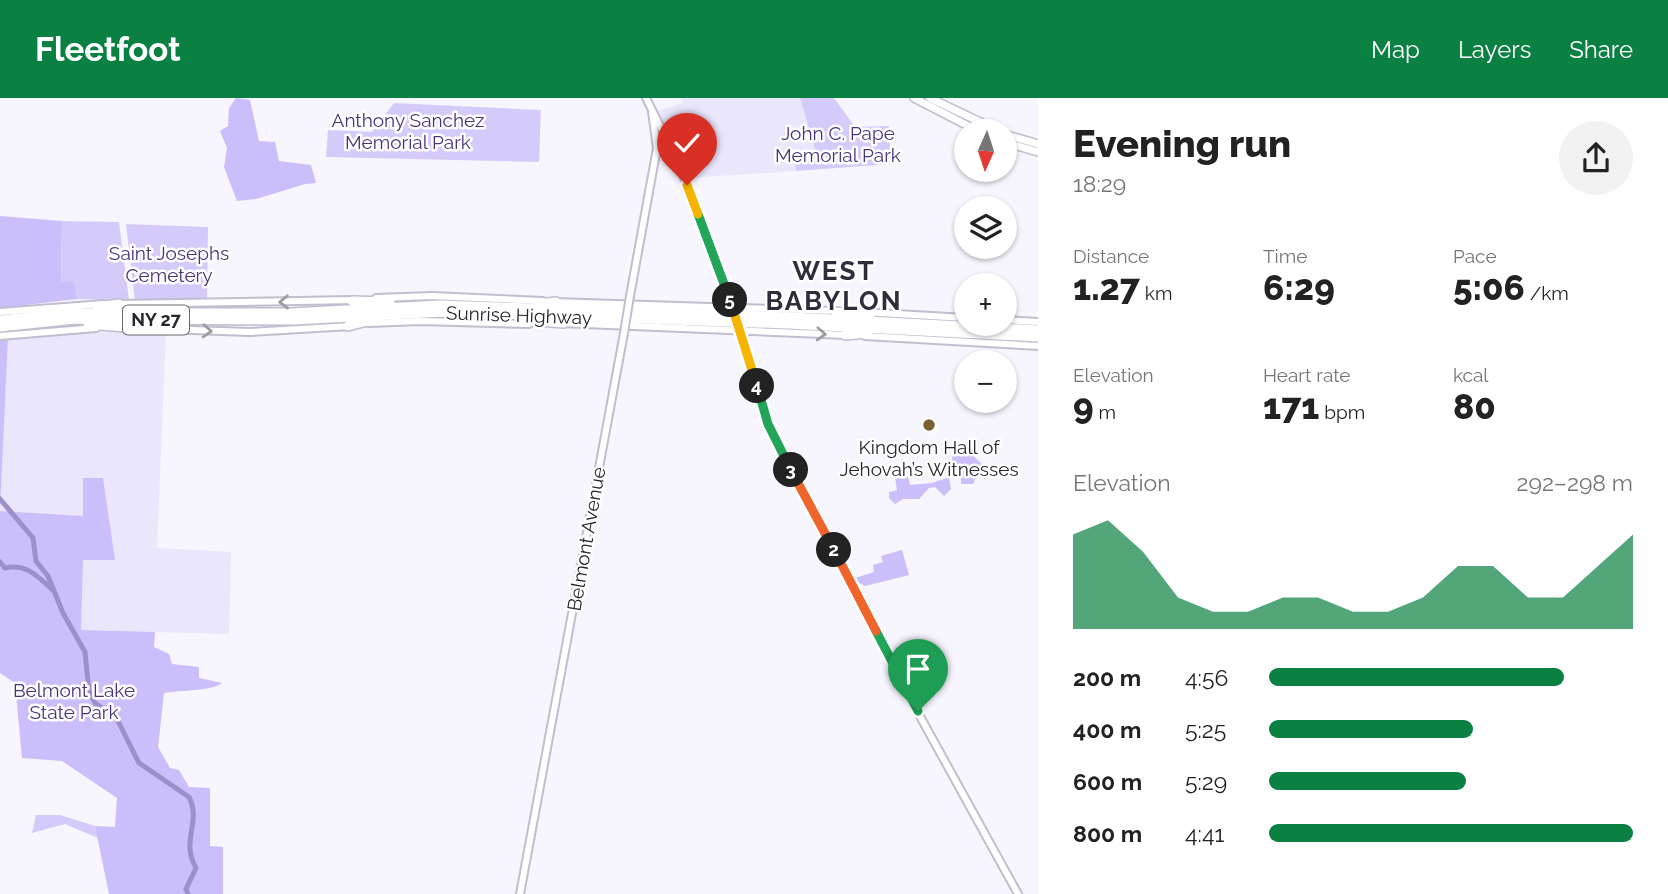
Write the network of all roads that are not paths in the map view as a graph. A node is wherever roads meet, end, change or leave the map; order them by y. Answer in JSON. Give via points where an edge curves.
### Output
{"nodes":[{"id":1,"x":646,"y":98,"type":"edge"},
{"id":2,"x":916,"y":98,"type":"edge"},
{"id":3,"x":930,"y":99,"type":"edge"},
{"id":4,"x":652,"y":112,"type":"junction"},
{"id":5,"x":955,"y":119,"type":"edge"},
{"id":6,"x":973,"y":119,"type":"edge"},
{"id":7,"x":1017,"y":138,"type":"edge"},
{"id":8,"x":1038,"y":144,"type":"edge"},
{"id":9,"x":1017,"y":146,"type":"edge"},
{"id":10,"x":1020,"y":147,"type":"junction"},
{"id":11,"x":1038,"y":152,"type":"edge"},
{"id":12,"x":679,"y":296,"type":"dead end"},
{"id":13,"x":352,"y":301,"type":"junction"},
{"id":14,"x":555,"y":302,"type":"junction"},
{"id":15,"x":119,"y":304,"type":"junction"},
{"id":16,"x":679,"y":306,"type":"junction"},
{"id":17,"x":492,"y":307,"type":"junction"},
{"id":18,"x":421,"y":309,"type":"junction"},
{"id":19,"x":0,"y":312,"type":"edge"},
{"id":20,"x":836,"y":312,"type":"junction"},
{"id":21,"x":480,"y":313,"type":"junction"},
{"id":22,"x":52,"y":317,"type":"junction"},
{"id":23,"x":954,"y":317,"type":"edge"},
{"id":24,"x":0,"y":320,"type":"edge"},
{"id":25,"x":1017,"y":322,"type":"edge"},
{"id":26,"x":564,"y":323,"type":"junction"},
{"id":27,"x":348,"y":326,"type":"junction"},
{"id":28,"x":1038,"y":326,"type":"edge"},
{"id":29,"x":0,"y":327,"type":"edge"},
{"id":30,"x":912,"y":327,"type":"junction"},
{"id":31,"x":138,"y":328,"type":"junction"},
{"id":32,"x":845,"y":335,"type":"junction"},
{"id":33,"x":0,"y":336,"type":"edge"},
{"id":34,"x":1038,"y":338,"type":"edge"},
{"id":35,"x":1038,"y":346,"type":"edge"},
{"id":36,"x":520,"y":894,"type":"edge"},
{"id":37,"x":1018,"y":894,"type":"edge"}],
"edges":[{"from":1,"to":4,"type":"main road"},
{"from":2,"to":5,"type":"main road"},
{"from":3,"to":6,"type":"main road"},
{"from":4,"to":36,"type":"main road","name":"Belmont Avenue","bridge":true,"via":[[657,147],[651,184]]},
{"from":4,"to":37,"type":"main road","bridge":true,"via":[[679,164],[730,300],[773,436]]},
{"from":7,"to":8,"type":"main road"},
{"from":8,"to":10,"type":"main road"},
{"from":9,"to":10,"type":"main road"},
{"from":10,"to":11,"type":"main road"},
{"from":12,"to":16,"type":"main road"},
{"from":13,"to":14,"type":"main road","name":"Sunrise Highway","via":[[422,296]]},
{"from":13,"to":15,"type":"main road","name":"Sunrise Highway","one_way":true},
{"from":13,"to":18,"type":"highway"},
{"from":14,"to":16,"type":"main road","name":"Sunrise Highway"},
{"from":14,"to":17,"type":"highway"},
{"from":15,"to":19,"type":"main road","name":"Sunrise Highway"},
{"from":15,"to":22,"type":"highway"},
{"from":16,"to":20,"type":"main road","name":"Sunrise Highway"},
{"from":17,"to":18,"type":"highway","name":"Sunrise Highway","number":"NY 27"},
{"from":17,"to":30,"type":"highway","name":"Sunrise Highway","number":"NY 27"},
{"from":18,"to":21,"type":"highway","name":"Sunrise Highway","number":"NY 27"},
{"from":18,"to":22,"type":"highway","name":"Sunrise Highway","number":"NY 27","via":[[284,317]]},
{"from":18,"to":27,"type":"highway"},
{"from":20,"to":23,"type":"main road","name":"Sunrise Highway"},
{"from":20,"to":30,"type":"highway"},
{"from":21,"to":26,"type":"highway"},
{"from":21,"to":30,"type":"highway","name":"Sunrise Highway","number":"NY 27"},
{"from":22,"to":24,"type":"highway","name":"Sunrise Highway","number":"NY 27"},
{"from":22,"to":29,"type":"highway","name":"Sunrise Highway","number":"NY 27"},
{"from":22,"to":31,"type":"highway"},
{"from":25,"to":28,"type":"main road"},
{"from":26,"to":27,"type":"main road","name":"Sunrise Highway","via":[[420,321]]},
{"from":26,"to":32,"type":"main road","name":"Sunrise Highway","one_way":true},
{"from":31,"to":27,"type":"main road","name":"Sunrise Highway","one_way":true,"via":[[250,332]]},
{"from":28,"to":30,"type":"highway","name":"Sunrise Highway","number":"NY 27"},
{"from":30,"to":32,"type":"highway"},
{"from":30,"to":34,"type":"highway","name":"Sunrise Highway","number":"NY 27"},
{"from":31,"to":33,"type":"main road","name":"Sunrise Highway"},
{"from":32,"to":35,"type":"main road","name":"Sunrise Highway"}]}
